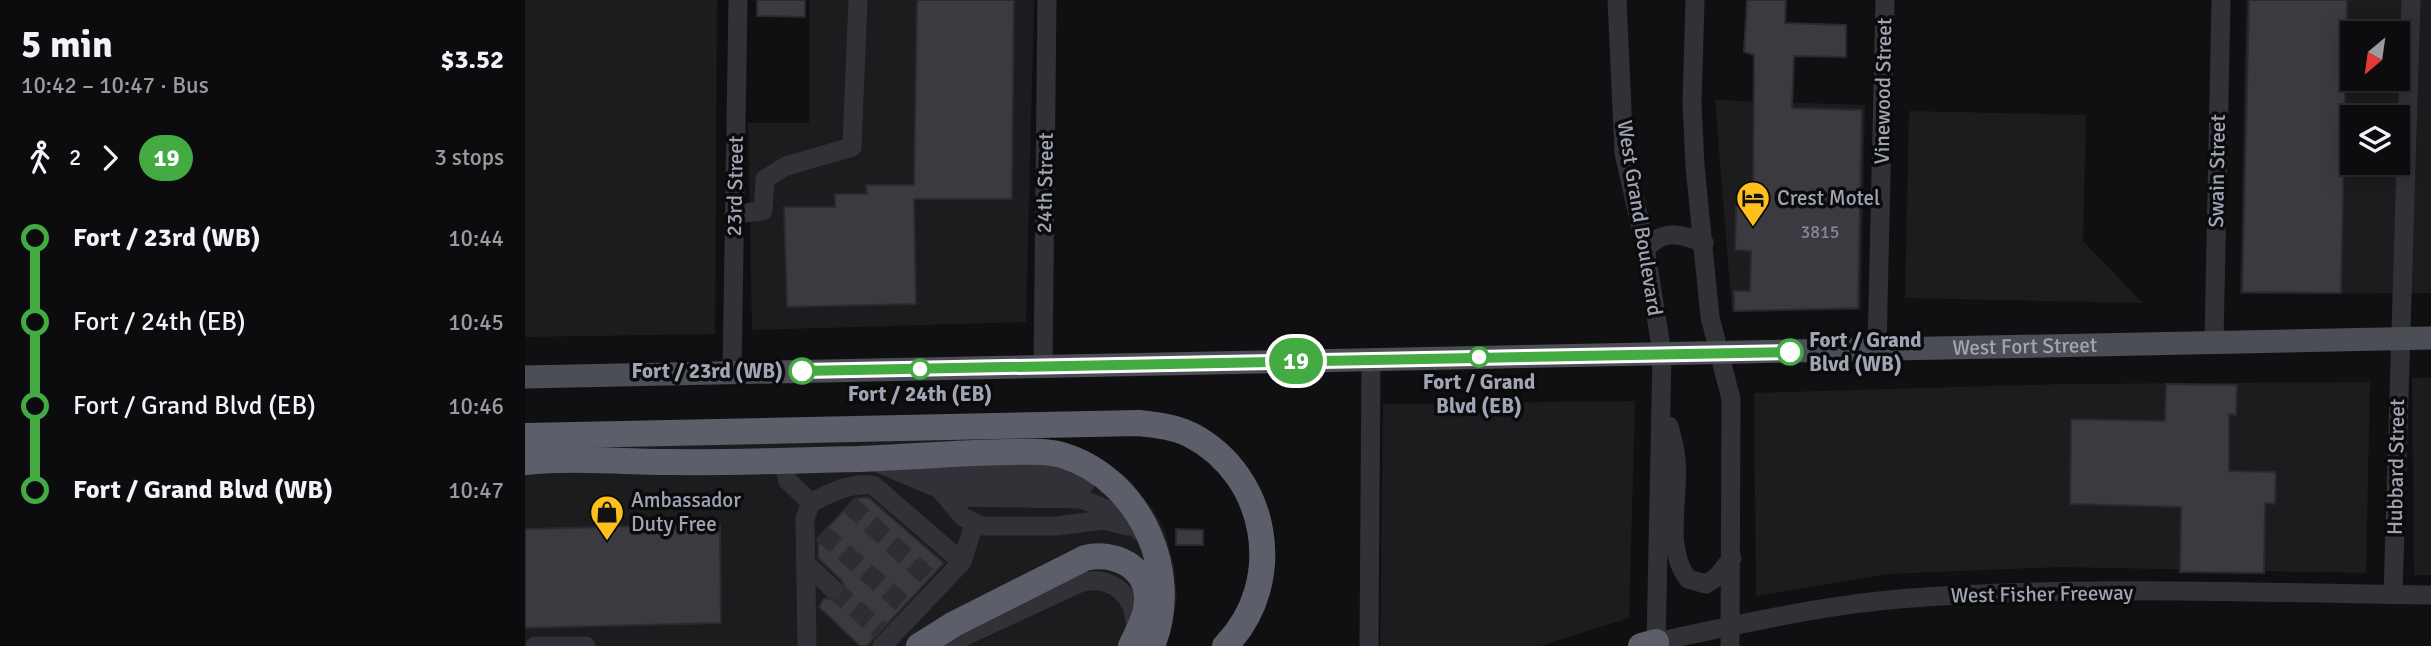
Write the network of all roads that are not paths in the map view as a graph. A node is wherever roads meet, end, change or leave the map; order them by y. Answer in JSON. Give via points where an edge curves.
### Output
{"nodes":[{"id":1,"x":737,"y":0,"type":"edge"},
{"id":2,"x":858,"y":0,"type":"edge"},
{"id":3,"x":1047,"y":0,"type":"edge"},
{"id":4,"x":1617,"y":0,"type":"edge"},
{"id":5,"x":1695,"y":0,"type":"edge"},
{"id":6,"x":1885,"y":0,"type":"edge"},
{"id":7,"x":2221,"y":0,"type":"edge"},
{"id":8,"x":2411,"y":0,"type":"edge"},
{"id":9,"x":734,"y":214,"type":"junction"},
{"id":10,"x":1704,"y":243,"type":"junction"},
{"id":11,"x":1645,"y":250,"type":"junction"},
{"id":12,"x":2431,"y":338,"type":"edge"},
{"id":13,"x":2399,"y":339,"type":"junction"},
{"id":14,"x":2214,"y":342,"type":"junction"},
{"id":15,"x":1877,"y":349,"type":"junction"},
{"id":16,"x":1662,"y":353,"type":"junction"},
{"id":17,"x":1722,"y":354,"type":"junction"},
{"id":18,"x":1371,"y":360,"type":"junction"},
{"id":19,"x":1044,"y":367,"type":"junction"},
{"id":20,"x":732,"y":372,"type":"junction"},
{"id":21,"x":525,"y":377,"type":"edge"},
{"id":22,"x":1663,"y":405,"type":"junction"},
{"id":23,"x":525,"y":436,"type":"edge"},
{"id":24,"x":783,"y":460,"type":"junction"},
{"id":25,"x":525,"y":462,"type":"edge"},
{"id":26,"x":873,"y":462,"type":"junction"},
{"id":27,"x":927,"y":484,"type":"junction"},
{"id":28,"x":834,"y":490,"type":"junction"},
{"id":29,"x":849,"y":504,"type":"tunnel mouth"},
{"id":30,"x":808,"y":510,"type":"junction"},
{"id":31,"x":1139,"y":519,"type":"junction"},
{"id":32,"x":974,"y":524,"type":"junction"},
{"id":33,"x":823,"y":533,"type":"tunnel mouth"},
{"id":34,"x":1157,"y":557,"type":"junction"},
{"id":35,"x":1732,"y":558,"type":"junction"},
{"id":36,"x":962,"y":562,"type":"junction"},
{"id":37,"x":805,"y":563,"type":"junction"},
{"id":38,"x":833,"y":589,"type":"tunnel mouth"},
{"id":39,"x":2393,"y":595,"type":"junction"},
{"id":40,"x":2431,"y":595,"type":"edge"},
{"id":41,"x":1732,"y":626,"type":"junction"},
{"id":42,"x":884,"y":639,"type":"edge"},
{"id":43,"x":1139,"y":644,"type":"edge"},
{"id":44,"x":1651,"y":644,"type":"edge"},
{"id":45,"x":921,"y":645,"type":"edge"},
{"id":46,"x":535,"y":646,"type":"edge"},
{"id":47,"x":586,"y":646,"type":"edge"},
{"id":48,"x":807,"y":646,"type":"edge"},
{"id":49,"x":1225,"y":646,"type":"edge"},
{"id":50,"x":1369,"y":646,"type":"edge"},
{"id":51,"x":1730,"y":646,"type":"edge"}],
"edges":[{"from":1,"to":9,"type":"street","name":"23rd Street"},
{"from":2,"to":9,"type":"street","via":[[852,148],[786,166],[765,179],[763,211]]},
{"from":3,"to":19,"type":"street","name":"24th Street"},
{"from":4,"to":11,"type":"street","name":"West Grand Boulevard","via":[[1624,153]]},
{"from":5,"to":10,"type":"street","via":[[1693,136]]},
{"from":6,"to":15,"type":"street","name":"Vinewood Street"},
{"from":7,"to":14,"type":"street","name":"Swain Street"},
{"from":8,"to":13,"type":"street","name":"Hubbard Street"},
{"from":9,"to":20,"type":"street","name":"23rd Street"},
{"from":10,"to":11,"type":"street","via":[[1666,234]]},
{"from":10,"to":17,"type":"street","via":[[1710,317]]},
{"from":11,"to":16,"type":"street","name":"West Grand Boulevard"},
{"from":12,"to":13,"type":"main road","name":"West Fort Street"},
{"from":13,"to":14,"type":"main road","name":"West Fort Street"},
{"from":13,"to":39,"type":"street","name":"Hubbard Street"},
{"from":14,"to":15,"type":"main road","name":"West Fort Street"},
{"from":15,"to":17,"type":"main road","name":"West Fort Street"},
{"from":16,"to":17,"type":"main road","name":"West Fort Street"},
{"from":16,"to":18,"type":"main road","name":"West Fort Street"},
{"from":16,"to":22,"type":"street","name":"West Grand Boulevard"},
{"from":17,"to":35,"type":"street","via":[[1731,399]]},
{"from":18,"to":19,"type":"main road","name":"West Fort Street"},
{"from":18,"to":50,"type":"street"},
{"from":19,"to":20,"type":"main road","name":"West Fort Street"},
{"from":20,"to":21,"type":"main road","name":"West Fort Street"},
{"from":22,"to":35,"type":"street","via":[[1677,461],[1680,566],[1688,579],[1706,584]]},
{"from":22,"to":44,"type":"street","name":"West Grand Boulevard"},
{"from":23,"to":49,"type":"highway","via":[[1167,426],[1189,434],[1225,460],[1243,480],[1259,520],[1263,563],[1258,585],[1243,623]]},
{"from":24,"to":25,"type":"highway"},
{"from":24,"to":26,"type":"highway"},
{"from":24,"to":30,"type":"street","via":[[788,481]]},
{"from":26,"to":27,"type":"street"},
{"from":26,"to":31,"type":"highway","via":[[931,453],[1055,453],[1088,466],[1107,480],[1127,498]]},
{"from":27,"to":31,"type":"street","via":[[1077,482],[1103,491]]},
{"from":27,"to":32,"type":"street"},
{"from":27,"to":34,"type":"street","via":[[959,497],[1093,502],[1128,519],[1144,533]]},
{"from":28,"to":29,"type":"street"},
{"from":28,"to":30,"type":"street"},
{"from":28,"to":36,"type":"street","via":[[860,484],[882,491]]},
{"from":30,"to":33,"type":"street"},
{"from":30,"to":37,"type":"street"},
{"from":31,"to":34,"type":"highway"},
{"from":32,"to":34,"type":"street","via":[[1056,526],[1113,521],[1145,540]]},
{"from":32,"to":36,"type":"street"},
{"from":34,"to":43,"type":"highway","via":[[1163,597],[1158,629]]},
{"from":35,"to":41,"type":"street"},
{"from":36,"to":42,"type":"street","via":[[934,583]]},
{"from":37,"to":38,"type":"street"},
{"from":37,"to":48,"type":"street"},
{"from":39,"to":40,"type":"street","name":"West Fisher Freeway"},
{"from":39,"to":41,"type":"street","name":"West Fisher Freeway","via":[[1988,593],[1868,603]]},
{"from":41,"to":44,"type":"street","name":"West Fisher Freeway"},
{"from":41,"to":51,"type":"street"},
{"from":43,"to":45,"type":"highway","via":[[1146,607],[1144,583],[1129,565],[1102,555],[1085,558]]},
{"from":46,"to":47,"type":"street"}]}
